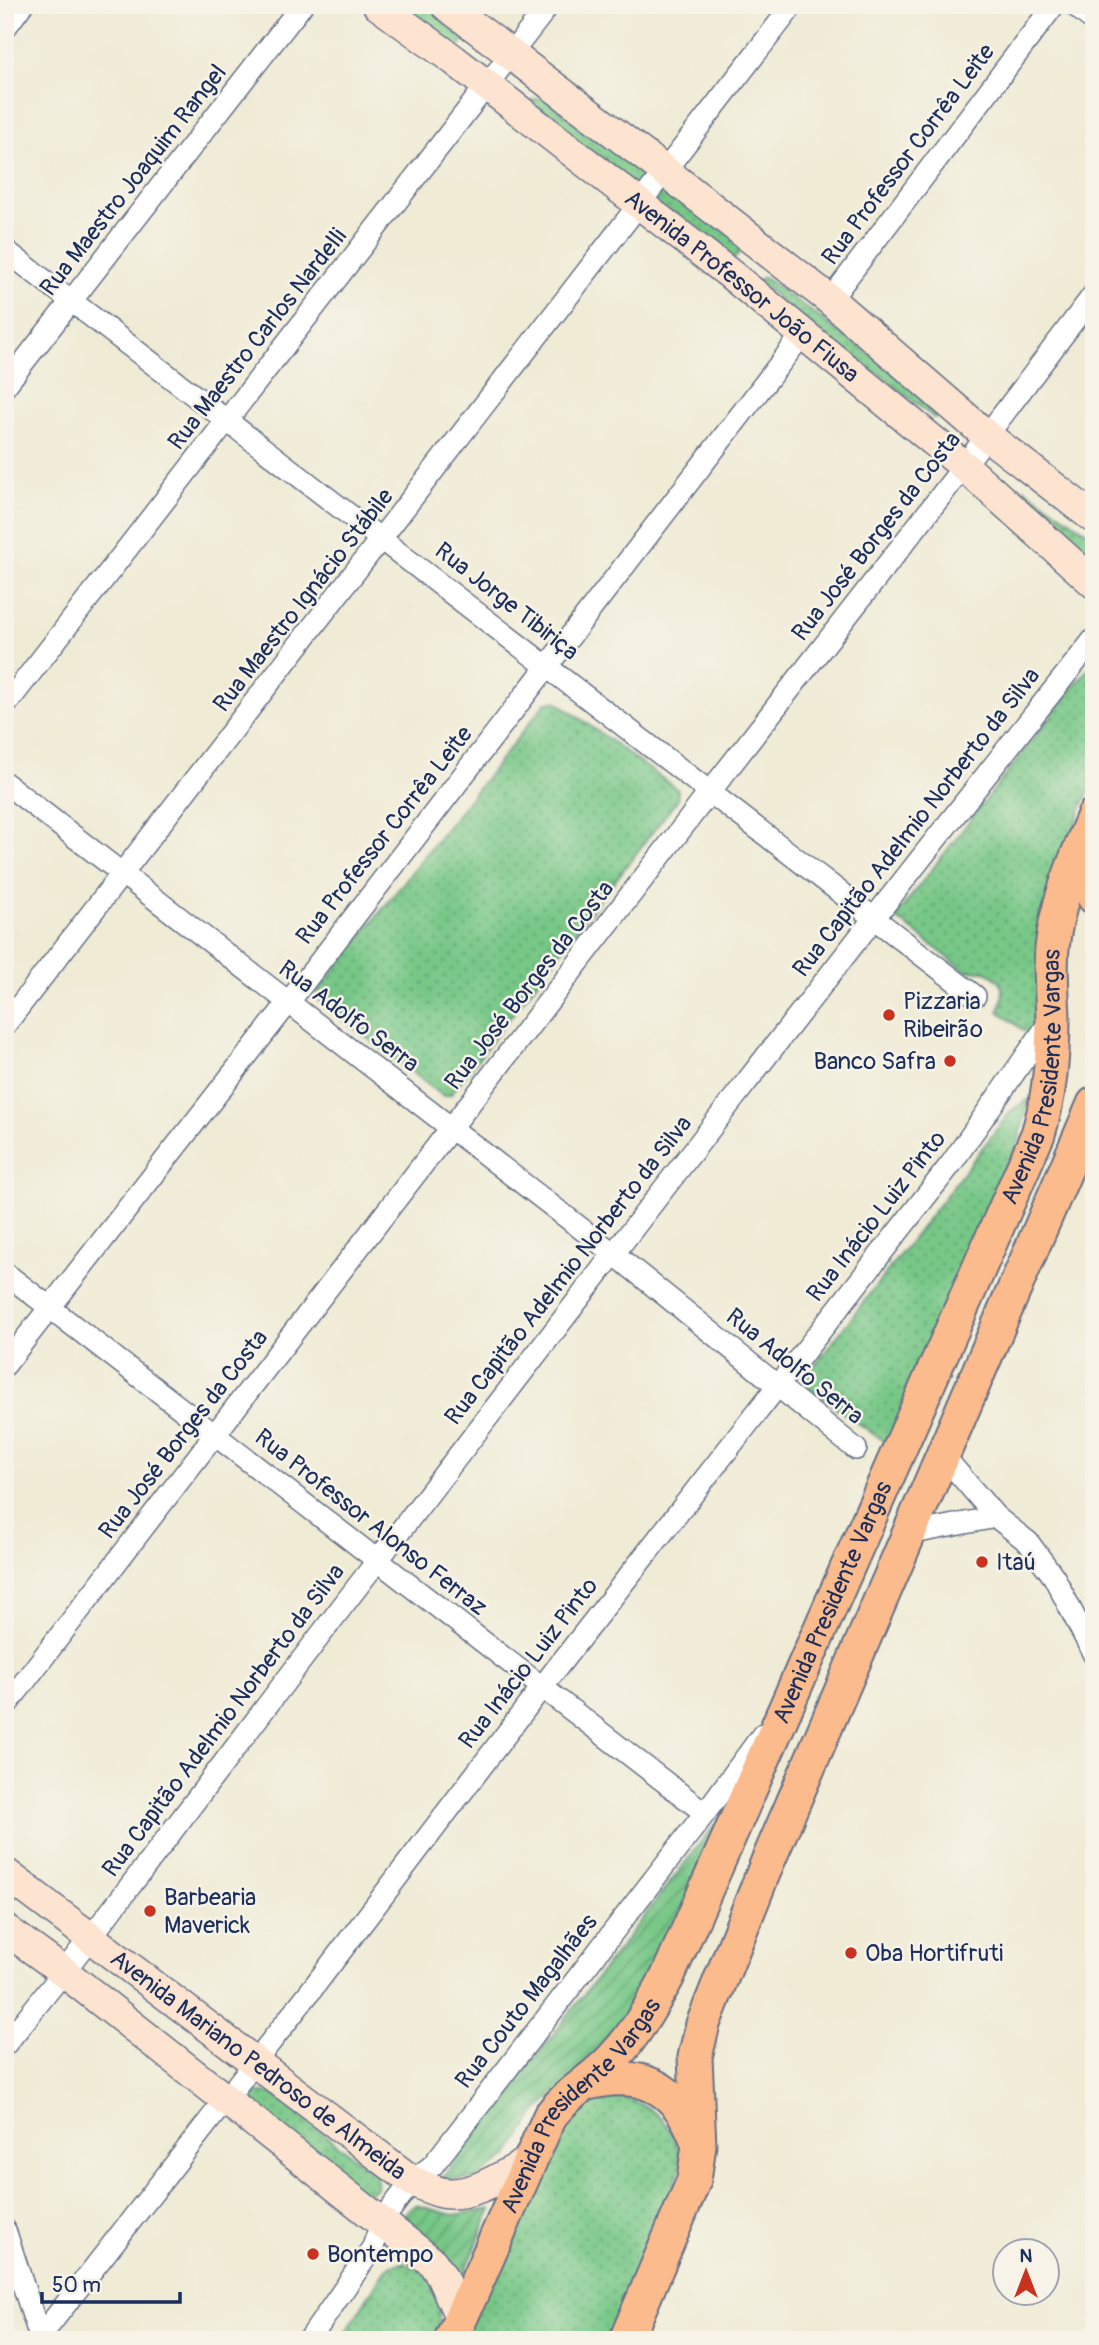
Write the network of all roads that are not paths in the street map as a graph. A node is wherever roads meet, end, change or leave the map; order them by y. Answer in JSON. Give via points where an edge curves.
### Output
{"nodes":[{"id":1,"x":23,"y":5,"type":"edge"},
{"id":2,"x":302,"y":5,"type":"edge"},
{"id":3,"x":378,"y":5,"type":"edge"},
{"id":4,"x":446,"y":5,"type":"edge"},
{"id":5,"x":549,"y":5,"type":"edge"},
{"id":6,"x":793,"y":5,"type":"edge"},
{"id":7,"x":1054,"y":5,"type":"edge"},
{"id":8,"x":1074,"y":5,"type":"edge"},
{"id":9,"x":1094,"y":21,"type":"edge"},
{"id":10,"x":5,"y":28,"type":"edge"},
{"id":11,"x":511,"y":55,"type":"junction"},
{"id":12,"x":488,"y":86,"type":"junction"},
{"id":13,"x":666,"y":172,"type":"junction"},
{"id":14,"x":640,"y":206,"type":"junction"},
{"id":15,"x":756,"y":244,"type":"junction"},
{"id":16,"x":5,"y":250,"type":"edge"},
{"id":17,"x":730,"y":274,"type":"junction"},
{"id":18,"x":1094,"y":293,"type":"edge"},
{"id":19,"x":830,"y":300,"type":"junction"},
{"id":20,"x":71,"y":302,"type":"junction"},
{"id":21,"x":802,"y":335,"type":"junction"},
{"id":22,"x":5,"y":386,"type":"edge"},
{"id":23,"x":956,"y":408,"type":"junction"},
{"id":24,"x":227,"y":419,"type":"junction"},
{"id":25,"x":986,"y":435,"type":"junction"},
{"id":26,"x":931,"y":439,"type":"junction"},
{"id":27,"x":964,"y":466,"type":"junction"},
{"id":28,"x":1094,"y":518,"type":"edge"},
{"id":29,"x":383,"y":539,"type":"junction"},
{"id":30,"x":1094,"y":583,"type":"edge"},
{"id":31,"x":1094,"y":639,"type":"edge"},
{"id":32,"x":548,"y":666,"type":"junction"},
{"id":33,"x":5,"y":706,"type":"edge"},
{"id":34,"x":5,"y":783,"type":"edge"},
{"id":35,"x":709,"y":793,"type":"junction"},
{"id":36,"x":1091,"y":821,"type":"edge"},
{"id":37,"x":122,"y":876,"type":"junction"},
{"id":38,"x":1094,"y":897,"type":"edge"},
{"id":39,"x":873,"y":918,"type":"junction"},
{"id":40,"x":975,"y":996,"type":"dead end"},
{"id":41,"x":288,"y":1003,"type":"junction"},
{"id":42,"x":1053,"y":1018,"type":"junction"},
{"id":43,"x":5,"y":1026,"type":"edge"},
{"id":44,"x":1094,"y":1104,"type":"edge"},
{"id":45,"x":452,"y":1128,"type":"junction"},
{"id":46,"x":614,"y":1254,"type":"junction"},
{"id":47,"x":5,"y":1273,"type":"edge"},
{"id":48,"x":49,"y":1306,"type":"junction"},
{"id":49,"x":5,"y":1365,"type":"edge"},
{"id":50,"x":778,"y":1385,"type":"junction"},
{"id":51,"x":216,"y":1436,"type":"junction"},
{"id":52,"x":856,"y":1449,"type":"dead end"},
{"id":53,"x":942,"y":1454,"type":"junction"},
{"id":54,"x":996,"y":1517,"type":"junction"},
{"id":55,"x":908,"y":1534,"type":"junction"},
{"id":56,"x":378,"y":1560,"type":"junction"},
{"id":57,"x":1094,"y":1655,"type":"edge"},
{"id":58,"x":542,"y":1687,"type":"junction"},
{"id":59,"x":791,"y":1696,"type":"junction"},
{"id":60,"x":5,"y":1707,"type":"edge"},
{"id":61,"x":705,"y":1813,"type":"junction"},
{"id":62,"x":5,"y":1873,"type":"edge"},
{"id":63,"x":5,"y":1929,"type":"edge"},
{"id":64,"x":91,"y":1939,"type":"junction"},
{"id":65,"x":64,"y":1972,"type":"junction"},
{"id":66,"x":5,"y":2045,"type":"edge"},
{"id":67,"x":255,"y":2062,"type":"junction"},
{"id":68,"x":584,"y":2084,"type":"junction"},
{"id":69,"x":226,"y":2101,"type":"junction"},
{"id":70,"x":699,"y":2145,"type":"junction"},
{"id":71,"x":528,"y":2162,"type":"junction"},
{"id":72,"x":412,"y":2181,"type":"junction"},
{"id":73,"x":382,"y":2221,"type":"junction"},
{"id":74,"x":5,"y":2230,"type":"edge"},
{"id":75,"x":456,"y":2328,"type":"edge"},
{"id":76,"x":41,"y":2338,"type":"edge"},
{"id":77,"x":309,"y":2340,"type":"edge"},
{"id":78,"x":626,"y":2340,"type":"edge"}],
"edges":[{"from":1,"to":10,"type":"street"},
{"from":2,"to":20,"type":"street","name":"Rua Maestro Joaquim Rangel"},
{"from":3,"to":12,"type":"main road","name":"Avenida Professor João Fiusa"},
{"from":4,"to":11,"type":"main road","name":"Avenida Professor João Fiusa"},
{"from":5,"to":11,"type":"street","name":"Rua Maestro Carlos Nardelli"},
{"from":6,"to":13,"type":"street"},
{"from":7,"to":19,"type":"street","name":"Rua Professor Corrêa Leite"},
{"from":8,"to":9,"type":"street"},
{"from":11,"to":12,"type":"street","name":"Rua Maestro Carlos Nardelli"},
{"from":11,"to":13,"type":"main road","name":"Avenida Professor João Fiusa"},
{"from":12,"to":14,"type":"main road","name":"Avenida Professor João Fiusa"},
{"from":12,"to":24,"type":"street","name":"Rua Maestro Carlos Nardelli"},
{"from":13,"to":14,"type":"street","name":"Rua Maestro Ignácio Stábile"},
{"from":13,"to":15,"type":"main road","name":"Avenida Professor João Fiusa"},
{"from":14,"to":17,"type":"main road","name":"Avenida Professor João Fiusa"},
{"from":14,"to":29,"type":"street","name":"Rua Maestro Ignácio Stábile"},
{"from":15,"to":17,"type":"main road"},
{"from":15,"to":19,"type":"main road","name":"Avenida Professor João Fiusa"},
{"from":16,"to":20,"type":"street","name":"Rua Jorge Tibiriça"},
{"from":17,"to":21,"type":"main road","name":"Avenida Professor João Fiusa"},
{"from":18,"to":25,"type":"street","name":"Rua José Borges da Costa"},
{"from":19,"to":23,"type":"main road","name":"Avenida Professor João Fiusa"},
{"from":20,"to":22,"type":"street","name":"Rua Maestro Joaquim Rangel"},
{"from":20,"to":24,"type":"street","name":"Rua Jorge Tibiriça"},
{"from":21,"to":26,"type":"main road","name":"Avenida Professor João Fiusa"},
{"from":21,"to":32,"type":"street","name":"Rua Professor Corrêa Leite"},
{"from":23,"to":25,"type":"main road","name":"Avenida Professor João Fiusa"},
{"from":23,"to":26,"type":"main road"},
{"from":24,"to":29,"type":"street","name":"Rua Jorge Tibiriça"},
{"from":24,"to":33,"type":"street","name":"Rua Maestro Carlos Nardelli"},
{"from":25,"to":27,"type":"street","name":"Rua José Borges da Costa"},
{"from":25,"to":28,"type":"main road","name":"Avenida Professor João Fiusa"},
{"from":26,"to":27,"type":"main road","name":"Avenida Professor João Fiusa"},
{"from":27,"to":30,"type":"main road","name":"Avenida Professor João Fiusa"},
{"from":27,"to":35,"type":"street","name":"Rua José Borges da Costa"},
{"from":29,"to":32,"type":"street","name":"Rua Jorge Tibiriça"},
{"from":29,"to":37,"type":"street","name":"Rua Maestro Ignácio Stábile"},
{"from":31,"to":39,"type":"street","name":"Rua Capitão Adelmio Norberto da Silva"},
{"from":32,"to":35,"type":"street","name":"Rua Jorge Tibiriça"},
{"from":32,"to":41,"type":"street","name":"Rua Professor Corrêa Leite"},
{"from":34,"to":37,"type":"street","name":"Rua Adolfo Serra"},
{"from":35,"to":39,"type":"street","name":"Rua Jorge Tibiriça"},
{"from":35,"to":45,"type":"street","name":"Rua José Borges da Costa"},
{"from":36,"to":38,"type":"main road","via":[[1086,866]]},
{"from":36,"to":42,"type":"main road","name":"Avenida Presidente Vargas","via":[[1068,876],[1055,925]]},
{"from":37,"to":41,"type":"street","name":"Rua Adolfo Serra"},
{"from":37,"to":43,"type":"street","name":"Rua Maestro Ignácio Stábile"},
{"from":39,"to":40,"type":"street","name":"Rua Jorge Tibiriça"},
{"from":39,"to":46,"type":"street","name":"Rua Capitão Adelmio Norberto da Silva"},
{"from":41,"to":45,"type":"street","name":"Rua Adolfo Serra"},
{"from":41,"to":48,"type":"street","name":"Rua Professor Corrêa Leite"},
{"from":42,"to":50,"type":"street","name":"Rua Inácio Luiz Pinto","via":[[951,1164]]},
{"from":42,"to":59,"type":"main road","name":"Avenida Presidente Vargas","via":[[1050,1084],[1038,1134]]},
{"from":44,"to":53,"type":"main road","name":"Avenida Presidente Vargas"},
{"from":45,"to":46,"type":"street","name":"Rua Adolfo Serra"},
{"from":45,"to":51,"type":"street","name":"Rua José Borges da Costa"},
{"from":46,"to":50,"type":"street","name":"Rua Adolfo Serra"},
{"from":46,"to":56,"type":"street","name":"Rua Capitão Adelmio Norberto da Silva"},
{"from":47,"to":48,"type":"street","name":"Rua Professor Alonso Ferraz"},
{"from":48,"to":49,"type":"street","name":"Rua Professor Corrêa Leite"},
{"from":48,"to":51,"type":"street","name":"Rua Professor Alonso Ferraz"},
{"from":50,"to":52,"type":"street","name":"Rua Adolfo Serra"},
{"from":50,"to":58,"type":"street","name":"Rua Inácio Luiz Pinto"},
{"from":51,"to":56,"type":"street","name":"Rua Professor Alonso Ferraz"},
{"from":51,"to":60,"type":"street","name":"Rua José Borges da Costa"},
{"from":53,"to":54,"type":"street"},
{"from":53,"to":55,"type":"main road","name":"Avenida Presidente Vargas"},
{"from":54,"to":55,"type":"street"},
{"from":54,"to":57,"type":"street","via":[[1027,1542],[1054,1577]]},
{"from":55,"to":70,"type":"main road","name":"Avenida Presidente Vargas","via":[[703,2024],[695,2057]]},
{"from":56,"to":58,"type":"street","name":"Rua Professor Alonso Ferraz"},
{"from":56,"to":64,"type":"street","name":"Rua Capitão Adelmio Norberto da Silva"},
{"from":58,"to":61,"type":"street","name":"Rua Professor Alonso Ferraz"},
{"from":58,"to":67,"type":"street","name":"Rua Inácio Luiz Pinto"},
{"from":59,"to":61,"type":"street","name":"Rua Couto Magalhães"},
{"from":59,"to":68,"type":"main road","name":"Avenida Presidente Vargas","via":[[667,1978],[641,2024],[612,2060]]},
{"from":61,"to":72,"type":"street","name":"Rua Couto Magalhães","via":[[433,2165]]},
{"from":62,"to":64,"type":"main road","name":"Avenida Mariano Pedroso de Almeida"},
{"from":63,"to":65,"type":"main road","name":"Avenida Mariano Pedroso de Almeida"},
{"from":64,"to":65,"type":"street","name":"Rua Capitão Adelmio Norberto da Silva"},
{"from":64,"to":67,"type":"main road","name":"Avenida Mariano Pedroso de Almeida"},
{"from":65,"to":66,"type":"street","name":"Rua Capitão Adelmio Norberto da Silva"},
{"from":65,"to":69,"type":"main road","name":"Avenida Mariano Pedroso de Almeida"},
{"from":67,"to":69,"type":"street","name":"Rua Inácio Luiz Pinto"},
{"from":67,"to":72,"type":"main road","name":"Avenida Mariano Pedroso de Almeida"},
{"from":68,"to":70,"type":"main road","via":[[622,2077],[658,2089],[685,2113]]},
{"from":68,"to":71,"type":"main road","name":"Avenida Presidente Vargas","via":[[550,2116]]},
{"from":69,"to":73,"type":"main road","name":"Avenida Mariano Pedroso de Almeida"},
{"from":69,"to":76,"type":"street","name":"Rua Inácio Luiz Pinto"},
{"from":70,"to":78,"type":"main road","name":"Avenida Presidente Vargas","via":[[687,2200]]},
{"from":71,"to":72,"type":"main road","name":"Avenida Mariano Pedroso de Almeida","via":[[493,2181],[454,2194]]},
{"from":71,"to":75,"type":"main road","name":"Avenida Presidente Vargas"},
{"from":72,"to":73,"type":"street","name":"Rua Couto Magalhães"},
{"from":73,"to":75,"type":"main road","name":"Avenida Mariano Pedroso de Almeida","via":[[432,2262],[441,2275]]},
{"from":73,"to":77,"type":"street","name":"Rua Couto Magalhães","via":[[373,2247]]},
{"from":74,"to":76,"type":"street"}]}
